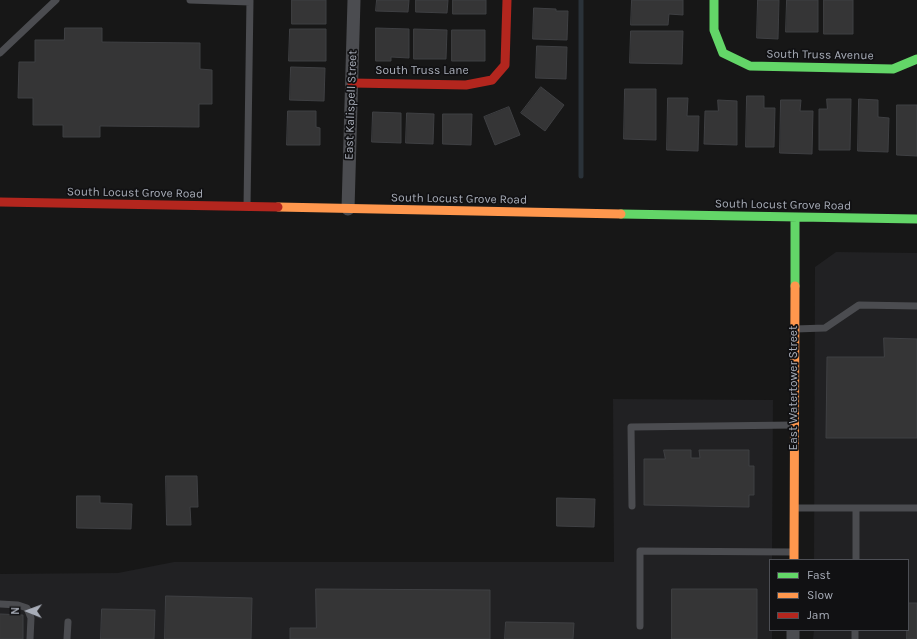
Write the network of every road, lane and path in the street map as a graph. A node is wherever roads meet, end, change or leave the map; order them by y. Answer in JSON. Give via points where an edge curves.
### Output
{"nodes":[{"id":1,"x":56,"y":0,"type":"edge"},
{"id":2,"x":190,"y":0,"type":"edge"},
{"id":3,"x":354,"y":0,"type":"edge"},
{"id":4,"x":506,"y":0,"type":"edge"},
{"id":5,"x":714,"y":0,"type":"edge"},
{"id":6,"x":250,"y":1,"type":"edge"},
{"id":7,"x":0,"y":53,"type":"edge"},
{"id":8,"x":917,"y":58,"type":"edge"},
{"id":9,"x":352,"y":83,"type":"junction"},
{"id":10,"x":0,"y":202,"type":"edge"},
{"id":11,"x":246,"y":207,"type":"junction"},
{"id":12,"x":348,"y":209,"type":"junction"},
{"id":13,"x":795,"y":217,"type":"junction"},
{"id":14,"x":917,"y":219,"type":"edge"},
{"id":15,"x":917,"y":306,"type":"edge"},
{"id":16,"x":794,"y":329,"type":"junction"},
{"id":17,"x":794,"y":425,"type":"junction"},
{"id":18,"x":632,"y":506,"type":"dead end"},
{"id":19,"x":794,"y":508,"type":"junction"},
{"id":20,"x":856,"y":508,"type":"junction"},
{"id":21,"x":917,"y":508,"type":"edge"},
{"id":22,"x":794,"y":556,"type":"edge"},
{"id":23,"x":856,"y":559,"type":"edge"},
{"id":24,"x":0,"y":604,"type":"edge"},
{"id":25,"x":68,"y":622,"type":"dead end"},
{"id":26,"x":640,"y":626,"type":"dead end"},
{"id":27,"x":30,"y":639,"type":"edge"},
{"id":28,"x":67,"y":639,"type":"edge"}],
"edges":[{"from":1,"to":7,"type":"lane"},
{"from":2,"to":6,"type":"lane"},
{"from":3,"to":9,"type":"street","name":"East Kalispell Street"},
{"from":4,"to":9,"type":"main road","name":"South Truss Lane","via":[[504,65],[492,80],[466,85]]},
{"from":5,"to":8,"type":"main road","name":"South Truss Avenue","via":[[714,30],[723,53],[750,66],[893,69]]},
{"from":6,"to":11,"type":"lane"},
{"from":9,"to":12,"type":"street","name":"East Kalispell Street"},
{"from":10,"to":11,"type":"main road","name":"South Locust Grove Road"},
{"from":11,"to":12,"type":"main road","name":"South Locust Grove Road"},
{"from":12,"to":13,"type":"main road","name":"South Locust Grove Road"},
{"from":13,"to":14,"type":"main road","name":"South Locust Grove Road"},
{"from":13,"to":16,"type":"main road","name":"East Watertower Street"},
{"from":15,"to":16,"type":"lane","via":[[859,305],[825,328]]},
{"from":16,"to":17,"type":"main road","name":"East Watertower Street"},
{"from":17,"to":18,"type":"lane","via":[[630,427]]},
{"from":17,"to":19,"type":"main road","name":"East Watertower Street"},
{"from":19,"to":20,"type":"lane"},
{"from":19,"to":22,"type":"main road","name":"East Watertower Street"},
{"from":20,"to":21,"type":"lane"},
{"from":20,"to":23,"type":"lane"},
{"from":22,"to":26,"type":"lane","via":[[640,551]]},
{"from":24,"to":27,"type":"lane","via":[[27,608],[31,618]]},
{"from":25,"to":28,"type":"lane"}]}
